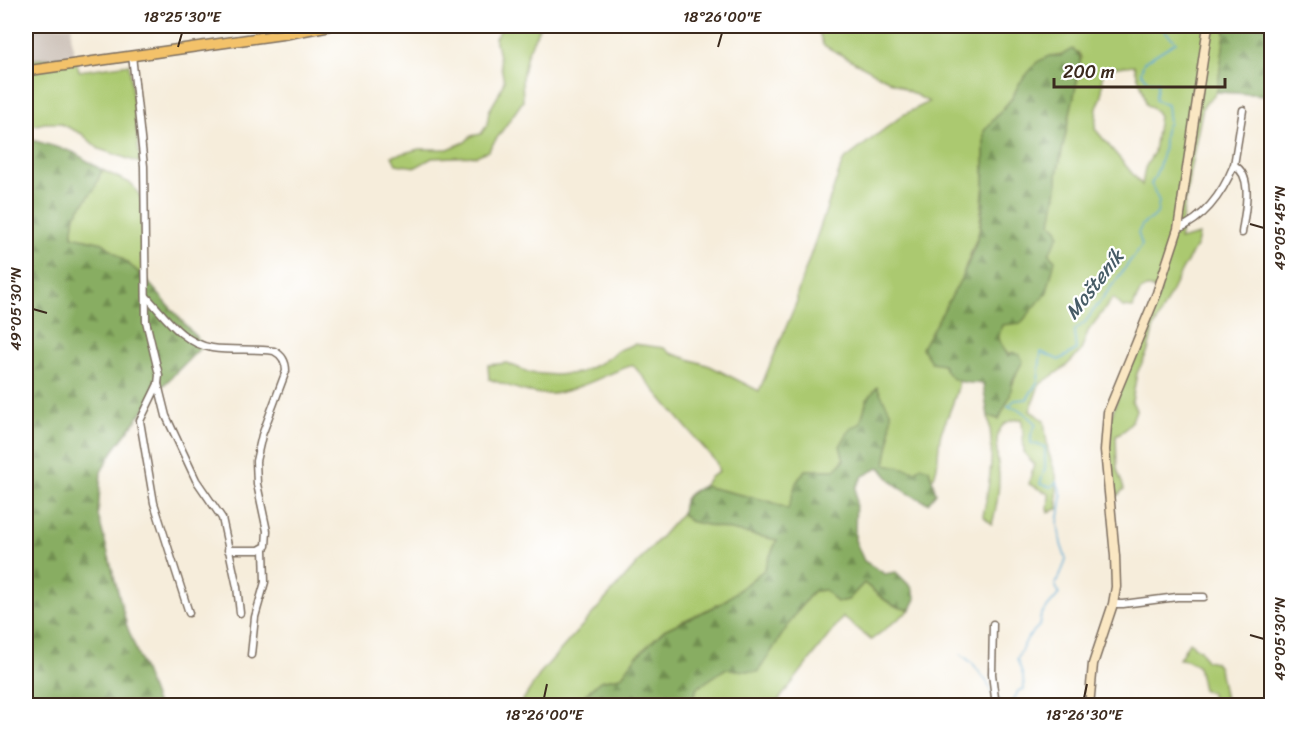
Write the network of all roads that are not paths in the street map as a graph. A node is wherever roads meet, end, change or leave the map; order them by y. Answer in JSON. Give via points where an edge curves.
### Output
{"nodes":[{"id":1,"x":328,"y":26,"type":"edge"},
{"id":2,"x":1208,"y":26,"type":"edge"},
{"id":3,"x":132,"y":55,"type":"junction"},
{"id":4,"x":26,"y":71,"type":"edge"},
{"id":5,"x":1243,"y":110,"type":"dead end"},
{"id":6,"x":1234,"y":165,"type":"junction"},
{"id":7,"x":1178,"y":229,"type":"junction"},
{"id":8,"x":1242,"y":234,"type":"dead end"},
{"id":9,"x":146,"y":296,"type":"junction"},
{"id":10,"x":158,"y":384,"type":"junction"},
{"id":11,"x":264,"y":549,"type":"junction"},
{"id":12,"x":228,"y":550,"type":"junction"},
{"id":13,"x":1204,"y":597,"type":"dead end"},
{"id":14,"x":1113,"y":604,"type":"junction"},
{"id":15,"x":240,"y":612,"type":"dead end"},
{"id":16,"x":189,"y":613,"type":"dead end"},
{"id":17,"x":993,"y":624,"type":"dead end"},
{"id":18,"x":251,"y":655,"type":"dead end"},
{"id":19,"x":995,"y":700,"type":"edge"},
{"id":20,"x":1089,"y":705,"type":"edge"}],
"edges":[{"from":1,"to":3,"type":"main road"},
{"from":2,"to":7,"type":"street"},
{"from":3,"to":4,"type":"main road"},
{"from":3,"to":9,"type":"street","via":[[144,166]]},
{"from":5,"to":6,"type":"street"},
{"from":6,"to":7,"type":"street","via":[[1211,206],[1191,224]]},
{"from":6,"to":8,"type":"street","via":[[1245,176]]},
{"from":7,"to":14,"type":"street","via":[[1157,293],[1107,412],[1105,450],[1116,564]]},
{"from":9,"to":10,"type":"street","via":[[146,321]]},
{"from":9,"to":11,"type":"street","via":[[193,342],[211,348],[274,351],[285,362],[286,371],[256,461],[267,531]]},
{"from":10,"to":12,"type":"street","via":[[166,416],[191,470],[222,518]]},
{"from":10,"to":16,"type":"street","via":[[140,421],[154,503]]},
{"from":11,"to":12,"type":"street"},
{"from":11,"to":18,"type":"street","via":[[265,582],[255,617]]},
{"from":12,"to":15,"type":"street"},
{"from":13,"to":14,"type":"street"},
{"from":14,"to":20,"type":"street","via":[[1093,664]]},
{"from":17,"to":19,"type":"street"}]}
